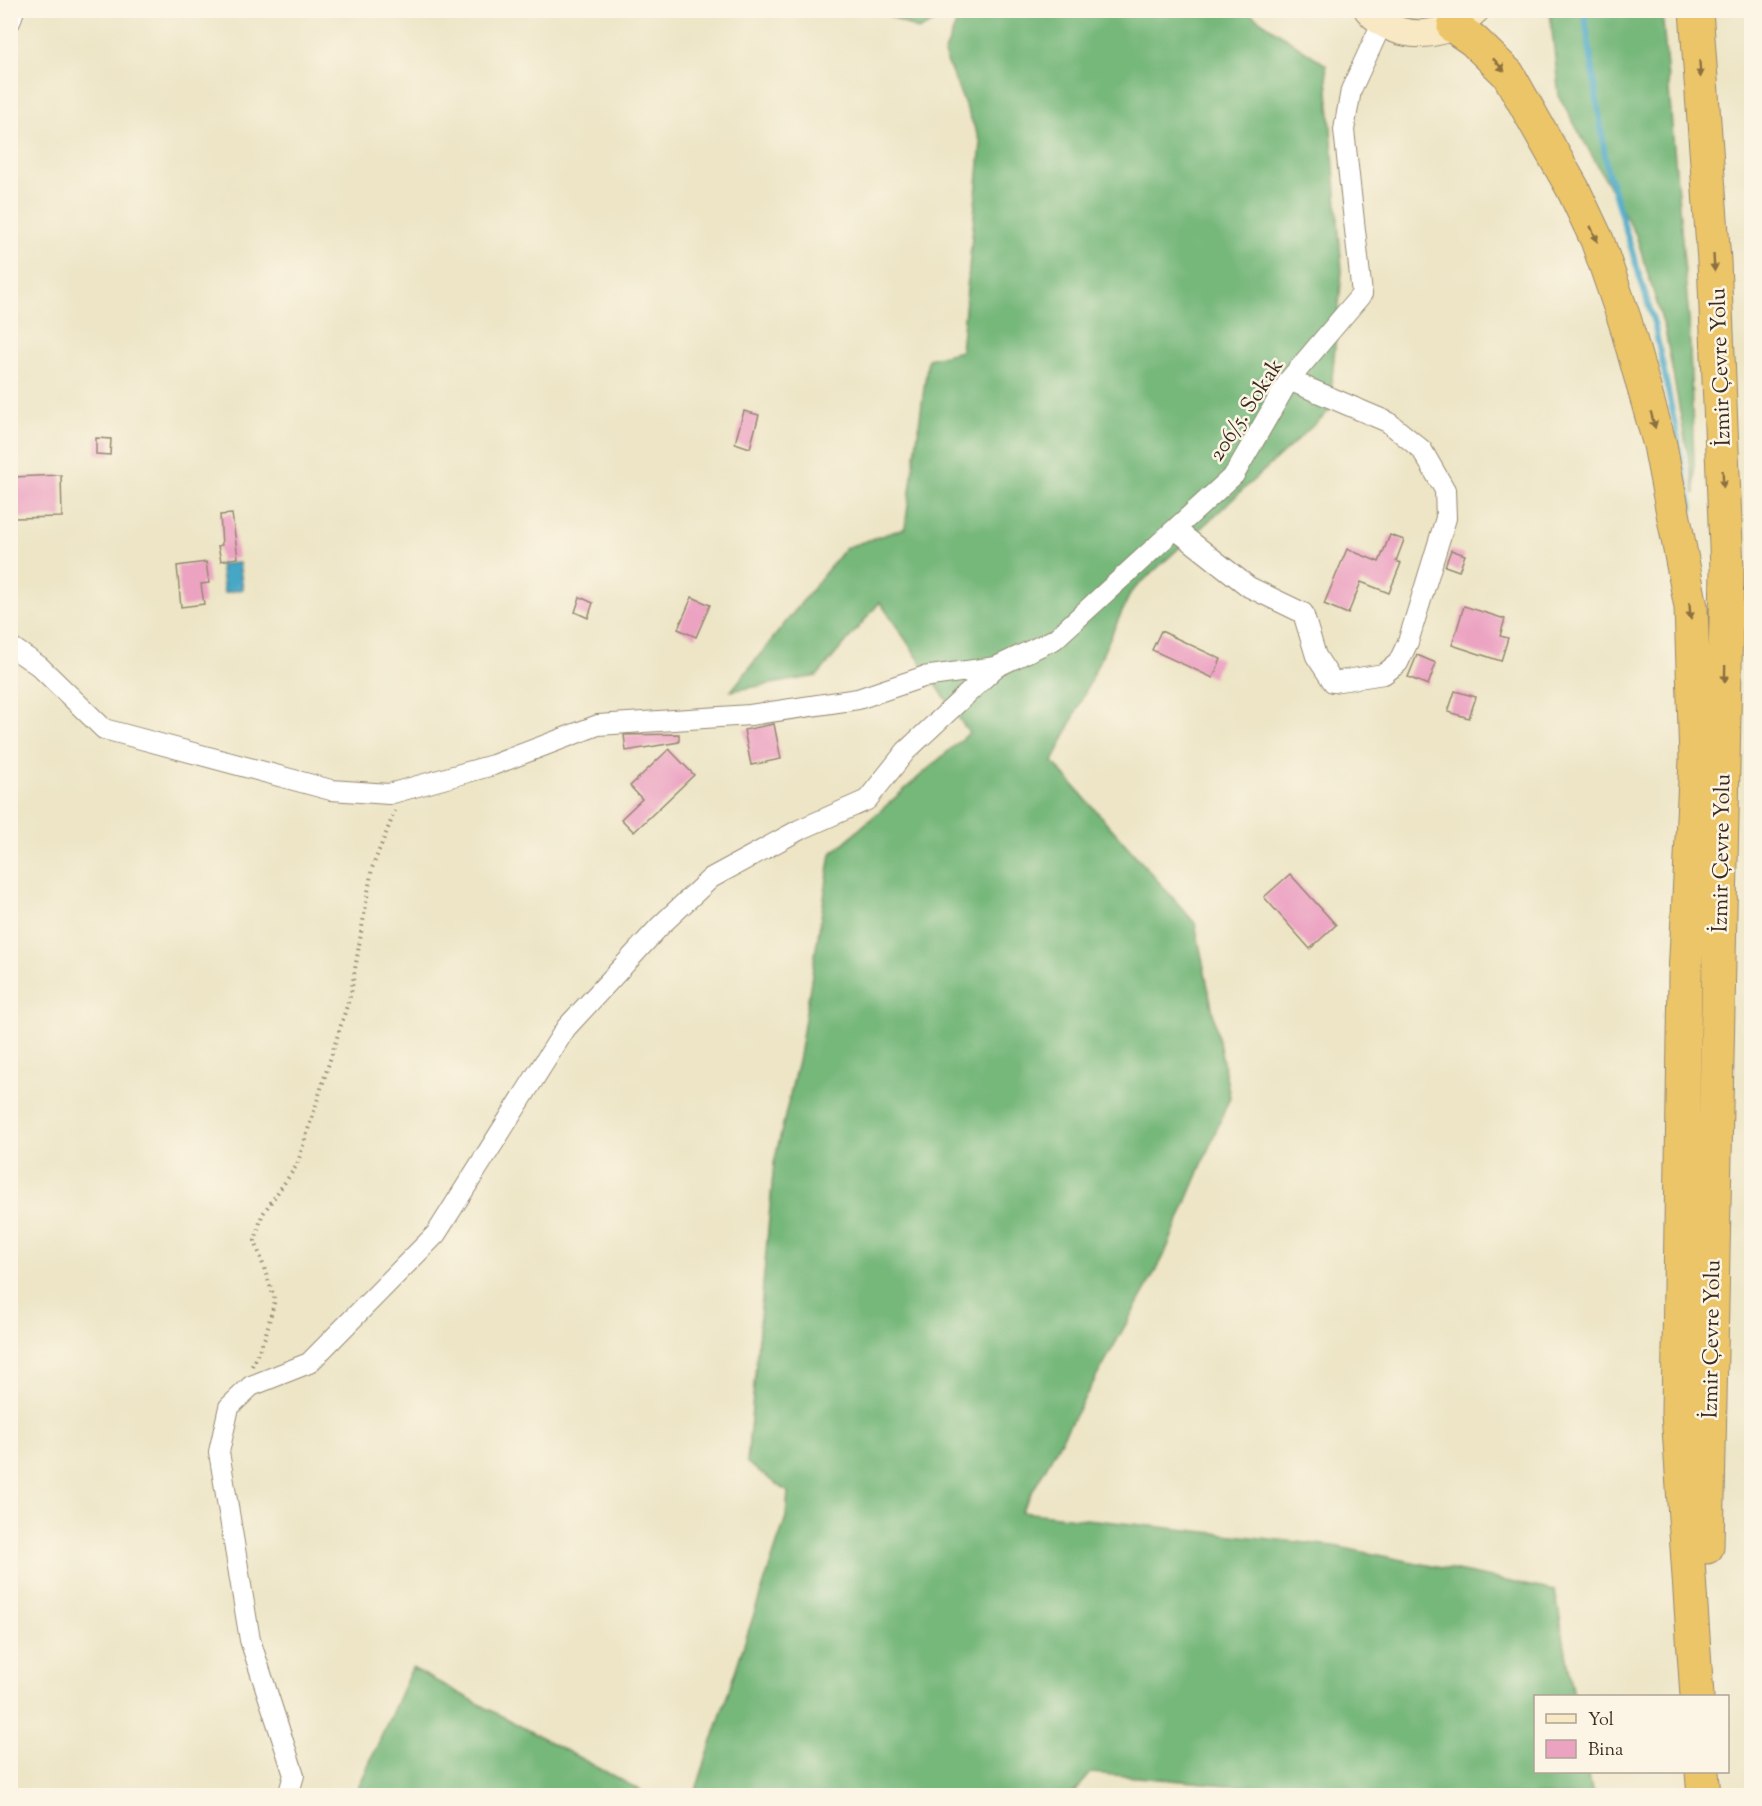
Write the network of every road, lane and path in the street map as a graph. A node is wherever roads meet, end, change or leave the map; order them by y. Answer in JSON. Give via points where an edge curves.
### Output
{"nodes":[{"id":1,"x":14,"y":10,"type":"edge"},
{"id":2,"x":1696,"y":10,"type":"edge"},
{"id":3,"x":1375,"y":16,"type":"edge"},
{"id":4,"x":1465,"y":19,"type":"edge"},
{"id":5,"x":10,"y":22,"type":"edge"},
{"id":6,"x":1289,"y":380,"type":"junction"},
{"id":7,"x":1175,"y":529,"type":"junction"},
{"id":8,"x":10,"y":646,"type":"edge"},
{"id":9,"x":996,"y":667,"type":"junction"},
{"id":10,"x":404,"y":806,"type":"dead end"},
{"id":11,"x":236,"y":1401,"type":"junction"},
{"id":12,"x":1697,"y":1695,"type":"edge"},
{"id":13,"x":1708,"y":1695,"type":"edge"},
{"id":14,"x":1702,"y":1773,"type":"edge"},
{"id":15,"x":1710,"y":1773,"type":"edge"},
{"id":16,"x":288,"y":1796,"type":"edge"},
{"id":17,"x":1704,"y":1796,"type":"edge"},
{"id":18,"x":1710,"y":1796,"type":"edge"}],
"edges":[{"from":1,"to":5,"type":"street"},
{"from":2,"to":13,"type":"highway","name":"İzmir Çevre Yolu","one_way":true,"via":[[1714,261],[1727,569],[1711,1269]]},
{"from":3,"to":4,"type":"main road","via":[[1393,28],[1417,34],[1430,34]]},
{"from":3,"to":6,"type":"street","name":"206/5. Sokak","via":[[1351,90],[1344,129],[1362,294]]},
{"from":4,"to":12,"type":"highway","one_way":true,"via":[[1473,40],[1508,74],[1597,240],[1660,445],[1691,607],[1696,760],[1682,1063],[1678,1413]]},
{"from":6,"to":7,"type":"street","name":"206/5. Sokak","via":[[1234,475]]},
{"from":6,"to":7,"type":"street","via":[[1388,422],[1422,450],[1445,490],[1446,518],[1398,663],[1384,674],[1333,682],[1316,656],[1303,613],[1249,587]]},
{"from":7,"to":9,"type":"street","name":"206/5. Sokak","via":[[1055,639]]},
{"from":8,"to":9,"type":"street","via":[[39,666],[104,729],[331,790],[389,794],[493,765],[598,725],[750,715],[858,699],[923,678]]},
{"from":9,"to":11,"type":"street","via":[[906,751],[867,800],[711,878],[660,926],[566,1028],[436,1234],[309,1364],[250,1386]]},
{"from":10,"to":11,"type":"path","via":[[395,811],[372,868],[351,993],[297,1166],[262,1215],[255,1241],[275,1300],[265,1337]]},
{"from":11,"to":16,"type":"street","via":[[229,1407],[219,1452],[250,1640],[294,1775]]},
{"from":14,"to":17,"type":"highway"},
{"from":15,"to":18,"type":"highway"}]}
